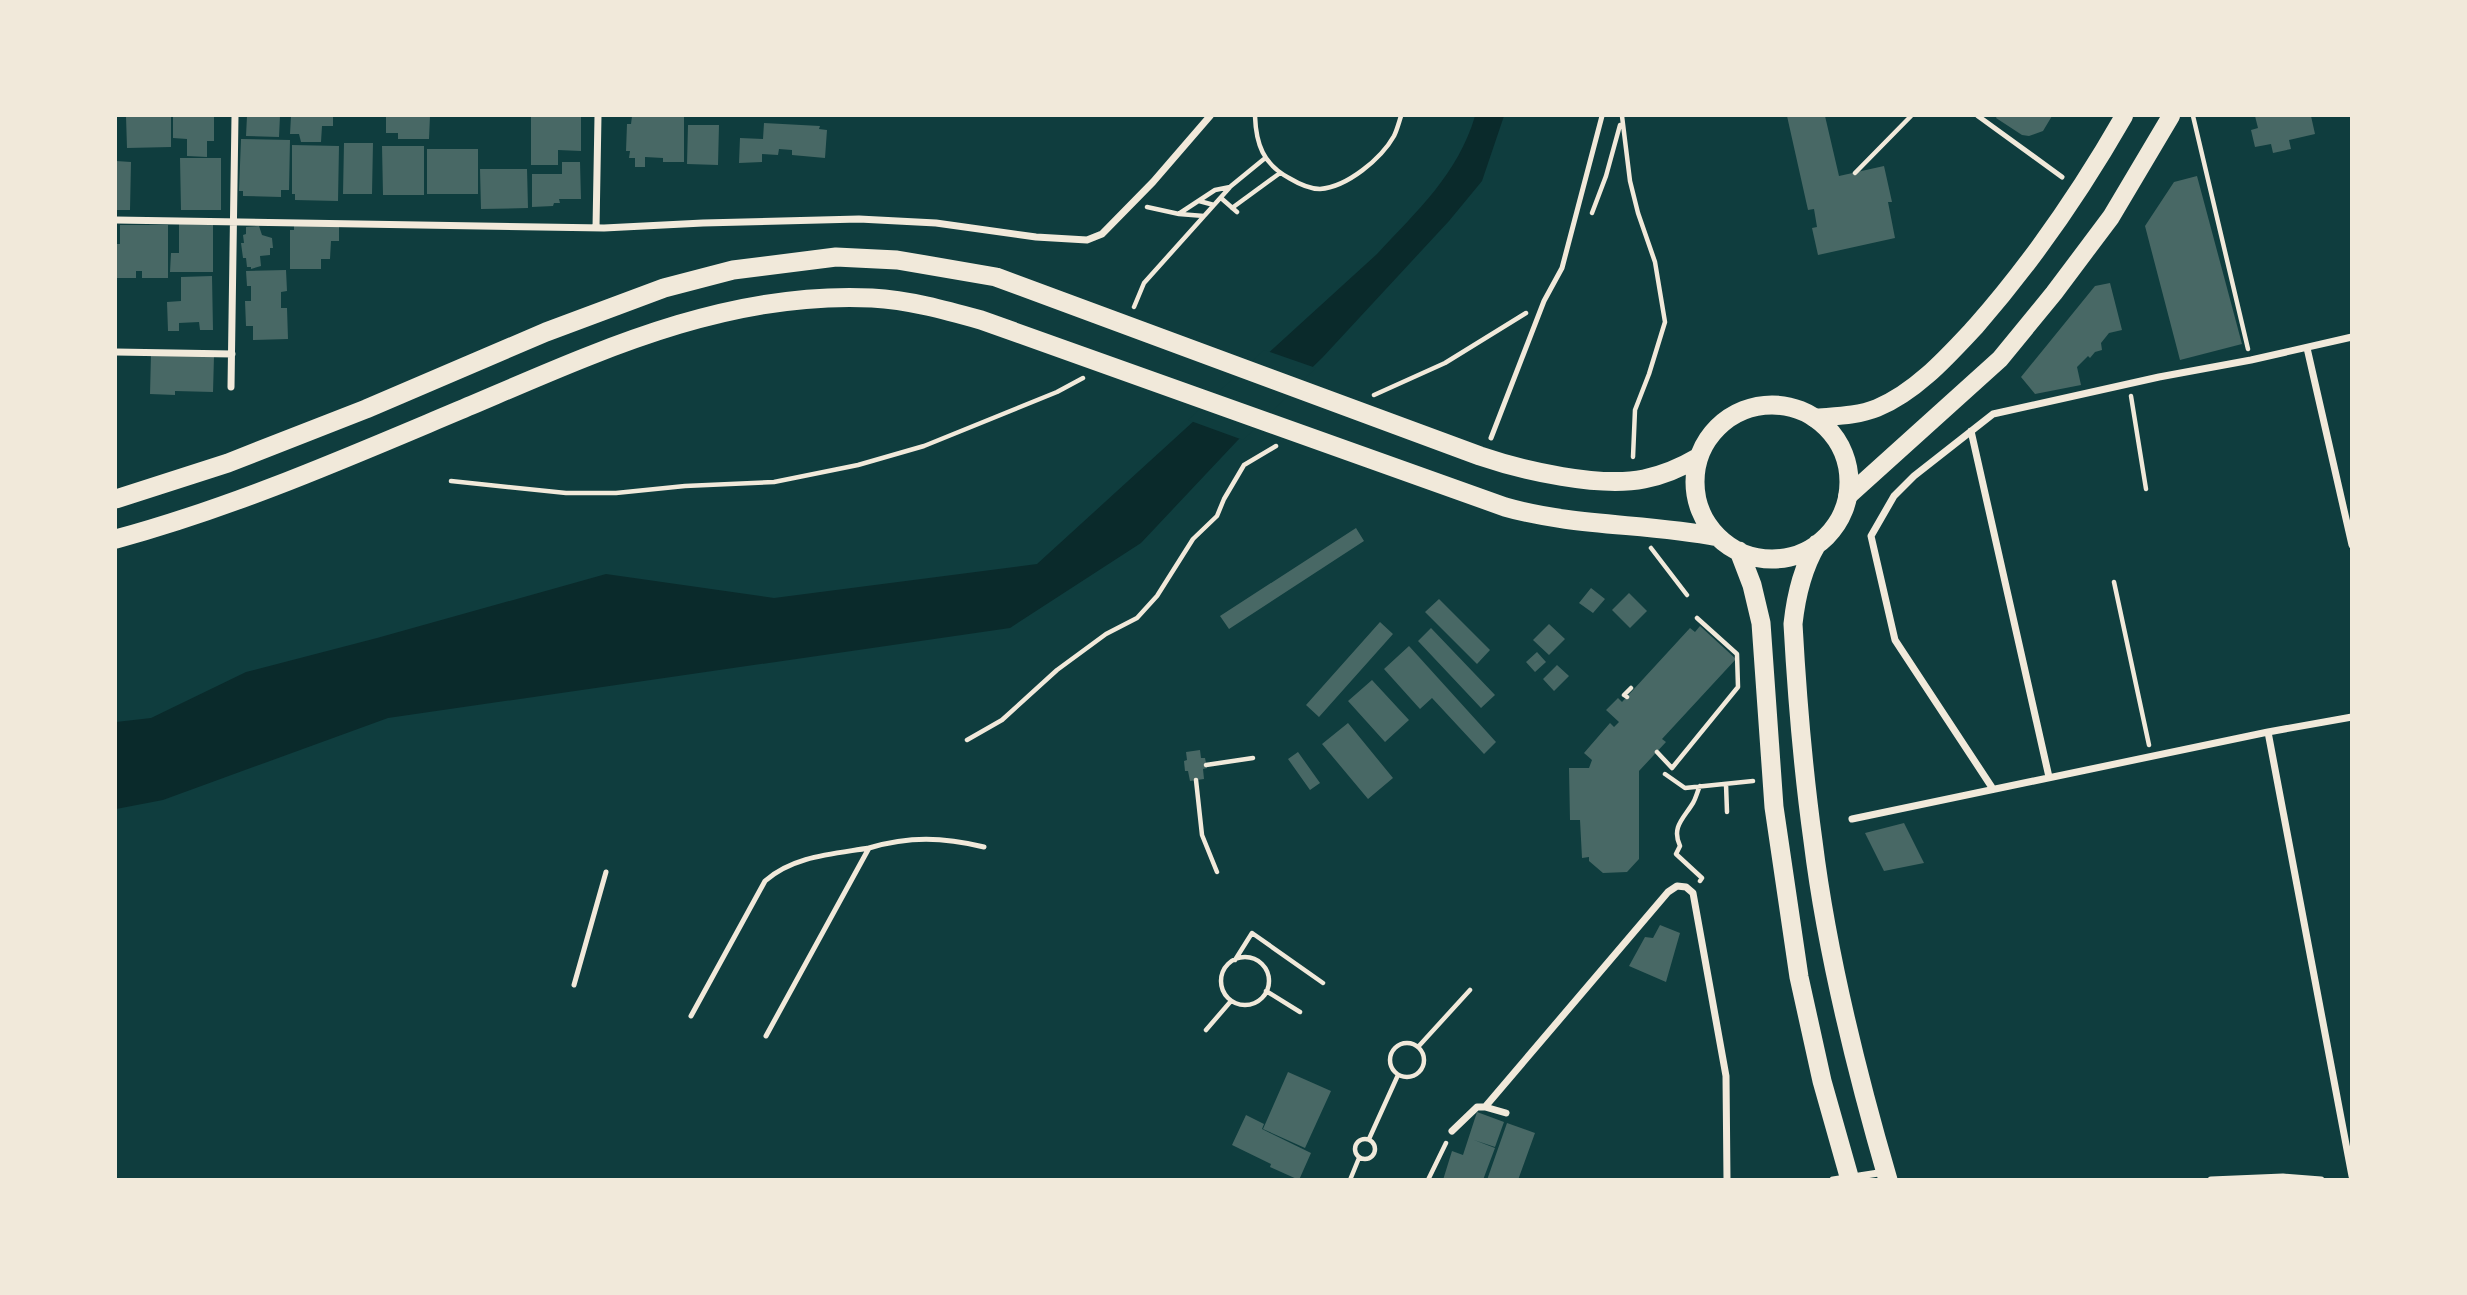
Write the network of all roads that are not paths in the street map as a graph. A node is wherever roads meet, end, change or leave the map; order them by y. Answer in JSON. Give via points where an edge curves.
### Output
{"nodes":[{"id":1,"x":235,"y":116,"type":"edge"},
{"id":2,"x":598,"y":116,"type":"edge"},
{"id":3,"x":1210,"y":116,"type":"edge"},
{"id":4,"x":1602,"y":116,"type":"edge"},
{"id":5,"x":1978,"y":116,"type":"edge"},
{"id":6,"x":2123,"y":116,"type":"edge"},
{"id":7,"x":2171,"y":116,"type":"edge"},
{"id":8,"x":2062,"y":177,"type":"dead end"},
{"id":9,"x":116,"y":220,"type":"edge"},
{"id":10,"x":233,"y":222,"type":"junction"},
{"id":11,"x":596,"y":228,"type":"junction"},
{"id":12,"x":2351,"y":337,"type":"edge"},
{"id":13,"x":2306,"y":348,"type":"junction"},
{"id":14,"x":116,"y":352,"type":"edge"},
{"id":15,"x":232,"y":354,"type":"junction"},
{"id":16,"x":231,"y":387,"type":"dead end"},
{"id":17,"x":1814,"y":418,"type":"junction"},
{"id":18,"x":1971,"y":431,"type":"junction"},
{"id":19,"x":1491,"y":438,"type":"dead end"},
{"id":20,"x":1699,"y":457,"type":"junction"},
{"id":21,"x":1847,"y":497,"type":"junction"},
{"id":22,"x":116,"y":499,"type":"edge"},
{"id":23,"x":1718,"y":537,"type":"junction"},
{"id":24,"x":116,"y":539,"type":"edge"},
{"id":25,"x":1817,"y":544,"type":"junction"},
{"id":26,"x":2351,"y":545,"type":"edge"},
{"id":27,"x":1739,"y":551,"type":"junction"},
{"id":28,"x":2351,"y":717,"type":"edge"},
{"id":29,"x":2268,"y":732,"type":"junction"},
{"id":30,"x":2049,"y":777,"type":"junction"},
{"id":31,"x":1993,"y":789,"type":"junction"},
{"id":32,"x":1853,"y":819,"type":"dead end"},
{"id":33,"x":984,"y":847,"type":"dead end"},
{"id":34,"x":869,"y":848,"type":"junction"},
{"id":35,"x":606,"y":872,"type":"dead end"},
{"id":36,"x":574,"y":985,"type":"dead end"},
{"id":37,"x":691,"y":1016,"type":"dead end"},
{"id":38,"x":766,"y":1036,"type":"dead end"},
{"id":39,"x":1485,"y":1107,"type":"junction"},
{"id":40,"x":1506,"y":1113,"type":"dead end"},
{"id":41,"x":1452,"y":1131,"type":"road end"},
{"id":42,"x":1887,"y":1176,"type":"edge"},
{"id":43,"x":2351,"y":1177,"type":"edge"},
{"id":44,"x":1844,"y":1179,"type":"edge"},
{"id":45,"x":1727,"y":1180,"type":"edge"},
{"id":46,"x":2211,"y":1180,"type":"edge"},
{"id":47,"x":2322,"y":1180,"type":"edge"}],
"edges":[{"from":1,"to":10,"type":"street"},
{"from":2,"to":11,"type":"street"},
{"from":3,"to":11,"type":"street","via":[[1102,234],[1087,240],[859,219]]},
{"from":4,"to":19,"type":"lane","via":[[1562,268],[1544,301]]},
{"from":5,"to":8,"type":"lane"},
{"from":6,"to":17,"type":"main road","via":[[2057,223],[1996,303],[1951,352],[1880,407]]},
{"from":7,"to":21,"type":"main road","via":[[2111,217],[2000,359]]},
{"from":9,"to":10,"type":"street"},
{"from":10,"to":11,"type":"street"},
{"from":10,"to":15,"type":"street"},
{"from":12,"to":13,"type":"street"},
{"from":13,"to":18,"type":"street","via":[[2003,411]]},
{"from":13,"to":26,"type":"street"},
{"from":14,"to":15,"type":"street"},
{"from":15,"to":16,"type":"street"},
{"from":17,"to":20,"type":"highway","via":[[1783,406],[1748,409],[1718,428]]},
{"from":17,"to":21,"type":"highway","via":[[1843,454]]},
{"from":18,"to":30,"type":"street"},
{"from":18,"to":31,"type":"street","via":[[1894,496],[1871,536],[1895,640]]},
{"from":20,"to":22,"type":"highway","via":[[1653,477],[1614,481],[1540,472],[1480,456],[996,277],[897,260],[836,257],[778,263],[664,288],[228,463]]},
{"from":20,"to":23,"type":"highway","via":[[1698,503]]},
{"from":21,"to":25,"type":"highway","via":[[1836,524]]},
{"from":23,"to":24,"type":"highway","via":[[1553,519],[1515,510],[981,320],[931,306],[873,298],[806,299],[737,308],[675,325],[239,500]]},
{"from":23,"to":27,"type":"highway"},
{"from":25,"to":27,"type":"highway","via":[[1781,559]]},
{"from":25,"to":42,"type":"highway","via":[[1796,597],[1793,624],[1810,817],[1836,971]]},
{"from":27,"to":44,"type":"highway","via":[[1761,623],[1774,807],[1799,977]]},
{"from":28,"to":29,"type":"street"},
{"from":29,"to":30,"type":"street"},
{"from":29,"to":43,"type":"street"},
{"from":30,"to":31,"type":"street"},
{"from":31,"to":32,"type":"street"},
{"from":33,"to":34,"type":"lane","via":[[940,838],[891,841]]},
{"from":34,"to":37,"type":"lane","via":[[807,859],[779,868],[765,881]]},
{"from":34,"to":38,"type":"lane"},
{"from":35,"to":36,"type":"lane"},
{"from":39,"to":40,"type":"street"},
{"from":39,"to":41,"type":"street","via":[[1477,1107]]},
{"from":39,"to":45,"type":"street","via":[[1668,892],[1686,887],[1693,893],[1726,1076]]},
{"from":42,"to":44,"type":"street"},
{"from":46,"to":47,"type":"street"}]}
